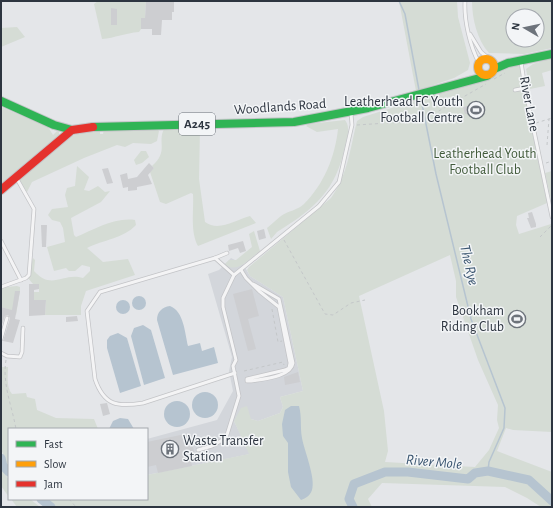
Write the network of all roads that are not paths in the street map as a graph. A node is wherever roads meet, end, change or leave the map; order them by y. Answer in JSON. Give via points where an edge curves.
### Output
{"nodes":[{"id":1,"x":465,"y":1,"type":"edge"},
{"id":2,"x":469,"y":32,"type":"junction"},
{"id":3,"x":552,"y":54,"type":"edge"},
{"id":4,"x":489,"y":59,"type":"junction"},
{"id":5,"x":519,"y":61,"type":"junction"},
{"id":6,"x":479,"y":65,"type":"junction"},
{"id":7,"x":494,"y":69,"type":"junction"},
{"id":8,"x":487,"y":76,"type":"junction"},
{"id":9,"x":457,"y":83,"type":"junction"},
{"id":10,"x":525,"y":88,"type":"junction"},
{"id":11,"x":515,"y":90,"type":"dead end"},
{"id":12,"x":1,"y":101,"type":"edge"},
{"id":13,"x":351,"y":113,"type":"junction"},
{"id":14,"x":72,"y":130,"type":"junction"},
{"id":15,"x":16,"y":178,"type":"junction"},
{"id":16,"x":1,"y":190,"type":"edge"},
{"id":17,"x":552,"y":217,"type":"edge"},
{"id":18,"x":1,"y":241,"type":"edge"},
{"id":19,"x":227,"y":253,"type":"dead end"},
{"id":20,"x":215,"y":258,"type":"junction"},
{"id":21,"x":241,"y":270,"type":"junction"},
{"id":22,"x":234,"y":275,"type":"junction"},
{"id":23,"x":21,"y":280,"type":"junction"},
{"id":24,"x":253,"y":284,"type":"junction"},
{"id":25,"x":1,"y":287,"type":"edge"},
{"id":26,"x":280,"y":301,"type":"junction"},
{"id":27,"x":276,"y":303,"type":"junction"},
{"id":28,"x":7,"y":318,"type":"dead end"},
{"id":29,"x":23,"y":328,"type":"dead end"},
{"id":30,"x":1,"y":339,"type":"edge"},
{"id":31,"x":1,"y":353,"type":"edge"},
{"id":32,"x":235,"y":373,"type":"junction"},
{"id":33,"x":198,"y":450,"type":"dead end"}],
"edges":[{"from":1,"to":2,"type":"lane"},
{"from":2,"to":4,"type":"lane","via":[[481,52]]},
{"from":2,"to":6,"type":"lane"},
{"from":3,"to":5,"type":"main road"},
{"from":4,"to":5,"type":"main road"},
{"from":4,"to":6,"type":"main road","via":[[482,59]]},
{"from":4,"to":7,"type":"main road","via":[[494,64]]},
{"from":5,"to":7,"type":"main road"},
{"from":5,"to":10,"type":"lane","name":"River Lane"},
{"from":6,"to":8,"type":"main road","via":[[482,74]]},
{"from":6,"to":9,"type":"main road","name":"Woodlands Road","number":"A245"},
{"from":7,"to":8,"type":"main road","via":[[492,74]]},
{"from":8,"to":9,"type":"main road","name":"Woodlands Road","number":"A245"},
{"from":9,"to":13,"type":"main road","name":"Woodlands Road","number":"A245"},
{"from":10,"to":11,"type":"lane"},
{"from":10,"to":17,"type":"lane","name":"River Lane"},
{"from":12,"to":14,"type":"main road","via":[[54,125]]},
{"from":13,"to":14,"type":"main road","name":"Woodlands Road","number":"A245","via":[[294,122],[109,126]]},
{"from":13,"to":21,"type":"lane","via":[[352,125],[339,182],[319,206]]},
{"from":14,"to":15,"type":"main road"},
{"from":15,"to":16,"type":"main road"},
{"from":15,"to":23,"type":"lane","via":[[34,209],[29,275]]},
{"from":18,"to":23,"type":"lane"},
{"from":19,"to":20,"type":"lane"},
{"from":20,"to":22,"type":"lane"},
{"from":20,"to":32,"type":"lane","via":[[100,292],[87,311],[95,379],[98,389],[106,399],[116,405],[128,406],[197,387]]},
{"from":21,"to":22,"type":"lane"},
{"from":21,"to":24,"type":"lane"},
{"from":22,"to":32,"type":"lane","via":[[223,298],[223,307],[236,360],[233,366]]},
{"from":23,"to":25,"type":"lane"},
{"from":24,"to":26,"type":"lane"},
{"from":24,"to":27,"type":"lane"},
{"from":26,"to":27,"type":"lane","via":[[279,304]]},
{"from":26,"to":27,"type":"lane","via":[[292,368],[288,372],[247,381],[250,377],[289,368],[279,306]]},
{"from":28,"to":30,"type":"lane"},
{"from":29,"to":31,"type":"lane","via":[[20,357]]},
{"from":32,"to":33,"type":"lane","via":[[239,396],[226,438]]}]}
